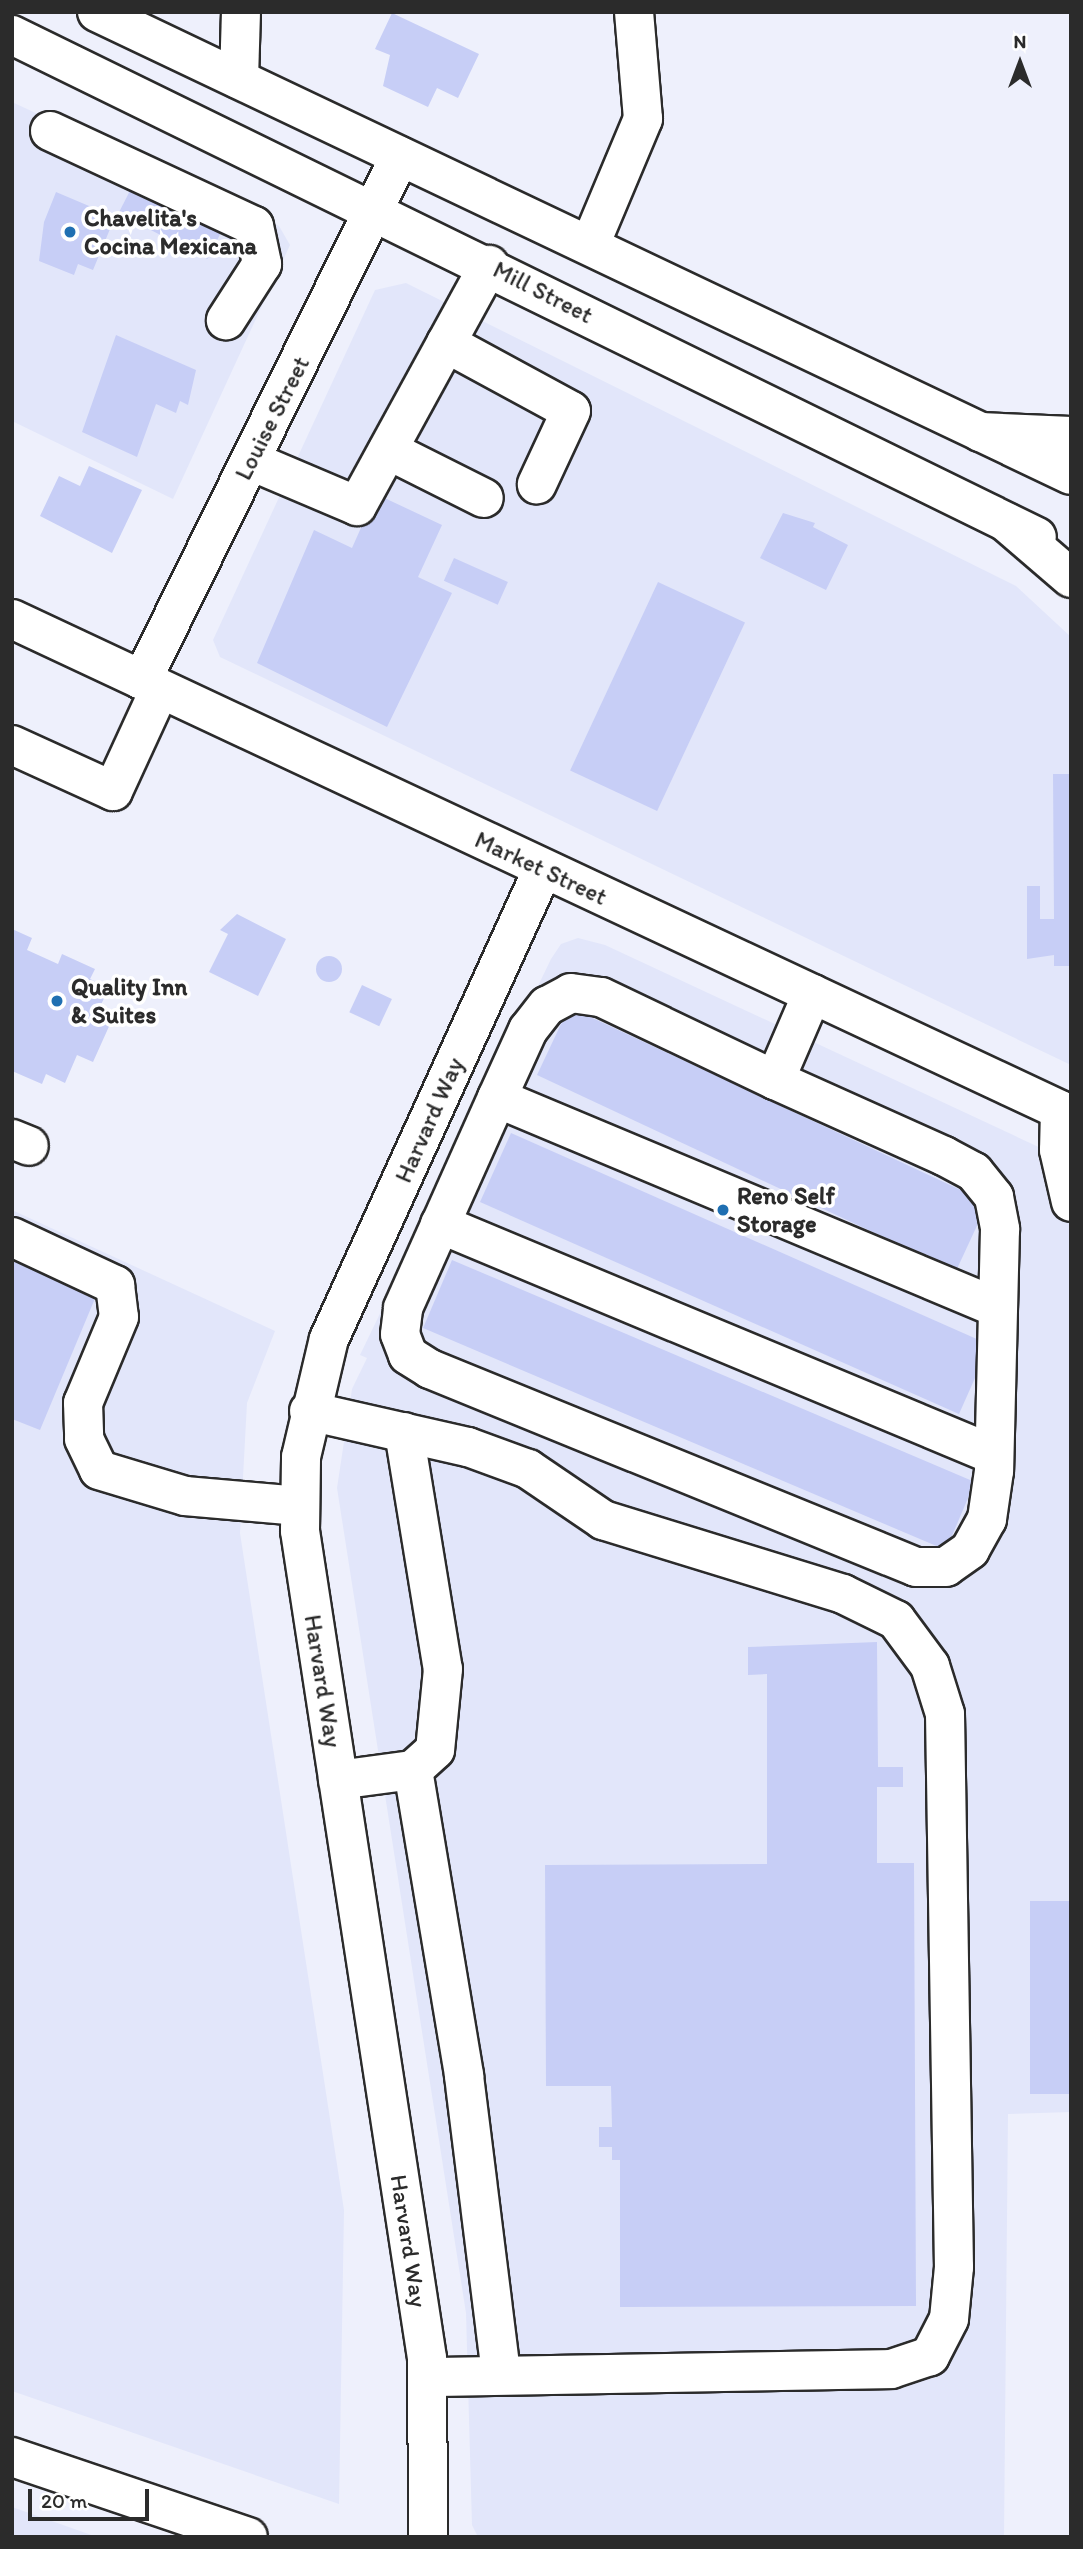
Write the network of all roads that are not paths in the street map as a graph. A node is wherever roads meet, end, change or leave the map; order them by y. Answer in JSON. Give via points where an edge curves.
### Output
{"nodes":[{"id":1,"x":97,"y":12,"type":"edge"},
{"id":2,"x":241,"y":12,"type":"edge"},
{"id":3,"x":634,"y":12,"type":"edge"},
{"id":4,"x":12,"y":35,"type":"edge"},
{"id":5,"x":239,"y":79,"type":"junction"},
{"id":6,"x":50,"y":131,"type":"dead end"},
{"id":7,"x":400,"y":156,"type":"junction"},
{"id":8,"x":376,"y":208,"type":"junction"},
{"id":9,"x":590,"y":245,"type":"junction"},
{"id":10,"x":489,"y":265,"type":"junction"},
{"id":11,"x":226,"y":320,"type":"dead end"},
{"id":12,"x":446,"y":344,"type":"junction"},
{"id":13,"x":980,"y":432,"type":"junction"},
{"id":14,"x":1071,"y":436,"type":"edge"},
{"id":15,"x":388,"y":450,"type":"junction"},
{"id":16,"x":251,"y":461,"type":"junction"},
{"id":17,"x":1071,"y":475,"type":"edge"},
{"id":18,"x":537,"y":484,"type":"dead end"},
{"id":19,"x":484,"y":498,"type":"dead end"},
{"id":20,"x":1007,"y":523,"type":"junction"},
{"id":21,"x":1071,"y":554,"type":"edge"},
{"id":22,"x":1071,"y":578,"type":"edge"},
{"id":23,"x":12,"y":619,"type":"edge"},
{"id":24,"x":151,"y":684,"type":"junction"},
{"id":25,"x":12,"y":744,"type":"edge"},
{"id":26,"x":543,"y":869,"type":"junction"},
{"id":27,"x":812,"y":994,"type":"junction"},
{"id":28,"x":775,"y":1080,"type":"junction"},
{"id":29,"x":497,"y":1098,"type":"junction"},
{"id":30,"x":1065,"y":1112,"type":"edge"},
{"id":31,"x":1071,"y":1202,"type":"edge"},
{"id":32,"x":440,"y":1224,"type":"junction"},
{"id":33,"x":12,"y":1237,"type":"edge"},
{"id":34,"x":998,"y":1308,"type":"junction"},
{"id":35,"x":309,"y":1411,"type":"junction"},
{"id":36,"x":404,"y":1432,"type":"junction"},
{"id":37,"x":994,"y":1455,"type":"junction"},
{"id":38,"x":300,"y":1506,"type":"junction"},
{"id":39,"x":413,"y":1770,"type":"junction"},
{"id":40,"x":338,"y":1780,"type":"junction"},
{"id":41,"x":501,"y":2375,"type":"junction"},
{"id":42,"x":427,"y":2376,"type":"junction"},
{"id":43,"x":12,"y":2458,"type":"edge"},
{"id":44,"x":198,"y":2529,"type":"edge"},
{"id":45,"x":248,"y":2537,"type":"edge"},
{"id":46,"x":428,"y":2537,"type":"edge"}],
"edges":[{"from":1,"to":5,"type":"main road"},
{"from":2,"to":5,"type":"main road"},
{"from":3,"to":9,"type":"main road","via":[[643,119]]},
{"from":4,"to":8,"type":"main road","name":"Mill Street"},
{"from":5,"to":7,"type":"main road"},
{"from":6,"to":11,"type":"main road","via":[[254,226],[262,264]]},
{"from":7,"to":8,"type":"main road","name":"Louise Street"},
{"from":7,"to":9,"type":"main road"},
{"from":8,"to":10,"type":"main road","name":"Mill Street"},
{"from":8,"to":16,"type":"main road","name":"Louise Street"},
{"from":9,"to":13,"type":"main road"},
{"from":10,"to":12,"type":"main road"},
{"from":10,"to":20,"type":"main road","name":"Mill Street"},
{"from":12,"to":15,"type":"main road"},
{"from":12,"to":18,"type":"main road","via":[[571,411]]},
{"from":13,"to":14,"type":"main road"},
{"from":13,"to":17,"type":"main road"},
{"from":15,"to":16,"type":"main road","via":[[357,506]]},
{"from":15,"to":19,"type":"main road"},
{"from":16,"to":24,"type":"main road","name":"Louise Street"},
{"from":20,"to":21,"type":"main road","name":"Mill Street"},
{"from":20,"to":22,"type":"main road"},
{"from":23,"to":24,"type":"main road","name":"Market Street"},
{"from":24,"to":25,"type":"main road","name":"Louise Street","via":[[113,791]]},
{"from":24,"to":26,"type":"main road","name":"Market Street"},
{"from":26,"to":27,"type":"main road","name":"Market Street"},
{"from":26,"to":35,"type":"main road","name":"Harvard Way","via":[[329,1339]]},
{"from":27,"to":28,"type":"main road"},
{"from":27,"to":30,"type":"main road","name":"Market Street"},
{"from":28,"to":29,"type":"main road","via":[[601,997],[571,993],[547,1006],[528,1030]]},
{"from":28,"to":34,"type":"main road","via":[[974,1172],[994,1197]]},
{"from":29,"to":32,"type":"main road"},
{"from":29,"to":34,"type":"main road"},
{"from":30,"to":31,"type":"main road","via":[[1059,1150]]},
{"from":32,"to":37,"type":"main road"},
{"from":32,"to":37,"type":"main road","via":[[403,1308],[400,1334],[408,1355],[429,1369],[916,1567],[946,1567],[970,1550],[987,1519]]},
{"from":33,"to":38,"type":"main road","via":[[115,1285],[119,1317],[83,1404],[84,1439],[99,1470],[128,1484],[186,1496]]},
{"from":34,"to":37,"type":"main road"},
{"from":35,"to":36,"type":"main road"},
{"from":35,"to":38,"type":"main road","name":"Harvard Way"},
{"from":36,"to":39,"type":"main road","via":[[443,1670],[435,1750]]},
{"from":36,"to":41,"type":"main road","via":[[528,1469],[603,1520],[843,1594],[896,1620],[930,1666],[945,1714],[954,2267],[949,2319],[930,2356],[891,2369]]},
{"from":38,"to":40,"type":"main road","name":"Harvard Way"},
{"from":39,"to":40,"type":"main road"},
{"from":39,"to":41,"type":"main road","via":[[464,2076]]},
{"from":40,"to":42,"type":"main road","name":"Harvard Way"},
{"from":41,"to":42,"type":"main road"},
{"from":42,"to":46,"type":"main road","name":"Harvard Way"},
{"from":43,"to":44,"type":"main road"},
{"from":44,"to":45,"type":"main road"}]}
